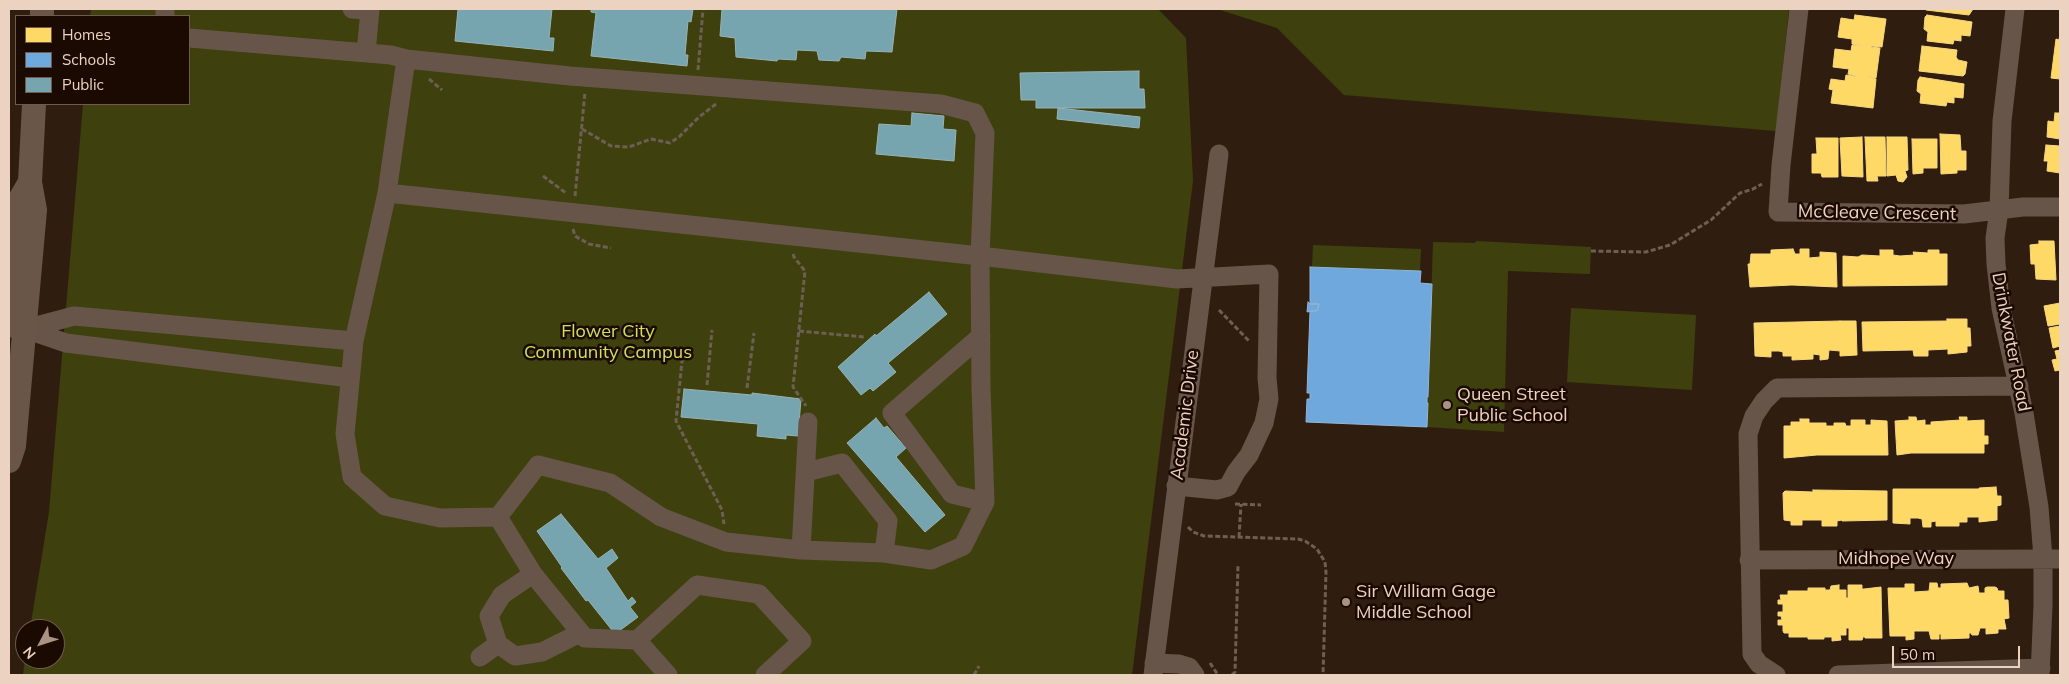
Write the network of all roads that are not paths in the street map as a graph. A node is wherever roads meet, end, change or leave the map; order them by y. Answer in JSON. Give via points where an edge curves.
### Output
{"nodes":[{"id":1,"x":352,"y":9,"type":"edge"},
{"id":2,"x":1799,"y":9,"type":"edge"},
{"id":3,"x":2015,"y":9,"type":"edge"},
{"id":4,"x":190,"y":38,"type":"edge"},
{"id":5,"x":366,"y":53,"type":"junction"},
{"id":6,"x":406,"y":58,"type":"junction"},
{"id":7,"x":34,"y":105,"type":"edge"},
{"id":8,"x":1219,"y":154,"type":"dead end"},
{"id":9,"x":30,"y":182,"type":"junction"},
{"id":10,"x":388,"y":193,"type":"junction"},
{"id":11,"x":13,"y":206,"type":"edge"},
{"id":12,"x":2060,"y":207,"type":"edge"},
{"id":13,"x":1999,"y":210,"type":"junction"},
{"id":14,"x":980,"y":256,"type":"junction"},
{"id":15,"x":1203,"y":276,"type":"junction"},
{"id":16,"x":14,"y":327,"type":"edge"},
{"id":17,"x":981,"y":336,"type":"junction"},
{"id":18,"x":354,"y":341,"type":"junction"},
{"id":19,"x":350,"y":378,"type":"junction"},
{"id":20,"x":2019,"y":386,"type":"junction"},
{"id":21,"x":808,"y":422,"type":"road end"},
{"id":22,"x":9,"y":461,"type":"edge"},
{"id":23,"x":806,"y":472,"type":"junction"},
{"id":24,"x":1176,"y":486,"type":"junction"},
{"id":25,"x":985,"y":502,"type":"junction"},
{"id":26,"x":498,"y":517,"type":"junction"},
{"id":27,"x":802,"y":550,"type":"junction"},
{"id":28,"x":884,"y":553,"type":"junction"},
{"id":29,"x":2051,"y":559,"type":"edge"},
{"id":30,"x":1749,"y":560,"type":"junction"},
{"id":31,"x":533,"y":574,"type":"junction"},
{"id":32,"x":580,"y":633,"type":"junction"},
{"id":33,"x":637,"y":640,"type":"junction"},
{"id":34,"x":498,"y":644,"type":"junction"},
{"id":35,"x":480,"y":657,"type":"dead end"},
{"id":36,"x":1153,"y":669,"type":"edge"},
{"id":37,"x":2041,"y":672,"type":"edge"},
{"id":38,"x":668,"y":675,"type":"edge"},
{"id":39,"x":765,"y":675,"type":"edge"},
{"id":40,"x":1195,"y":675,"type":"edge"},
{"id":41,"x":1776,"y":675,"type":"edge"},
{"id":42,"x":1838,"y":675,"type":"edge"}],
"edges":[{"from":1,"to":5,"type":"street","via":[[370,10]]},
{"from":2,"to":13,"type":"street","name":"McCleave Crescent","via":[[1778,212],[1964,214]]},
{"from":3,"to":13,"type":"street","name":"Drinkwater Road","via":[[2002,121]]},
{"from":4,"to":5,"type":"street"},
{"from":5,"to":6,"type":"street"},
{"from":6,"to":10,"type":"street"},
{"from":6,"to":14,"type":"street","via":[[570,76],[941,104],[975,113],[985,133]]},
{"from":7,"to":9,"type":"main road"},
{"from":8,"to":15,"type":"street","name":"Academic Drive"},
{"from":9,"to":11,"type":"main road"},
{"from":9,"to":16,"type":"main road","via":[[35,210]]},
{"from":10,"to":14,"type":"street"},
{"from":10,"to":18,"type":"street"},
{"from":11,"to":16,"type":"main road"},
{"from":12,"to":13,"type":"street"},
{"from":13,"to":20,"type":"street","name":"Drinkwater Road","via":[[1995,238],[1997,284]]},
{"from":14,"to":15,"type":"street","via":[[1177,279]]},
{"from":14,"to":17,"type":"street"},
{"from":15,"to":24,"type":"street","name":"Academic Drive"},
{"from":15,"to":24,"type":"street","via":[[1269,274],[1269,399],[1264,423],[1249,455],[1228,487],[1217,490]]},
{"from":16,"to":18,"type":"street","via":[[74,316]]},
{"from":16,"to":19,"type":"street","via":[[66,343]]},
{"from":16,"to":22,"type":"main road","via":[[14,446]]},
{"from":17,"to":25,"type":"street"},
{"from":17,"to":25,"type":"street","via":[[892,413],[952,494]]},
{"from":18,"to":19,"type":"street"},
{"from":19,"to":26,"type":"street","via":[[345,434],[352,478],[385,506],[440,518]]},
{"from":20,"to":29,"type":"street","name":"Drinkwater Road"},
{"from":20,"to":30,"type":"street","via":[[1777,388],[1754,416],[1748,434]]},
{"from":21,"to":23,"type":"street"},
{"from":23,"to":27,"type":"street"},
{"from":23,"to":28,"type":"street","via":[[842,463],[888,521]]},
{"from":24,"to":36,"type":"street","name":"Academic Drive"},
{"from":25,"to":28,"type":"street","via":[[963,546],[930,560]]},
{"from":26,"to":27,"type":"street","via":[[538,465],[610,483],[661,517],[726,542]]},
{"from":26,"to":31,"type":"street"},
{"from":27,"to":28,"type":"street"},
{"from":29,"to":30,"type":"street","name":"Midhope Way"},
{"from":29,"to":37,"type":"street","name":"Drinkwater Road","via":[[2043,614]]},
{"from":30,"to":41,"type":"street","via":[[1752,654],[1759,664]]},
{"from":31,"to":32,"type":"street"},
{"from":31,"to":34,"type":"street","via":[[502,595],[489,616]]},
{"from":32,"to":33,"type":"street","via":[[585,638]]},
{"from":32,"to":34,"type":"street","via":[[542,652],[515,656]]},
{"from":33,"to":38,"type":"street"},
{"from":33,"to":39,"type":"street","via":[[697,585],[759,594],[802,641]]},
{"from":34,"to":35,"type":"street"},
{"from":36,"to":40,"type":"street","via":[[1184,665]]},
{"from":37,"to":42,"type":"street"}]}
